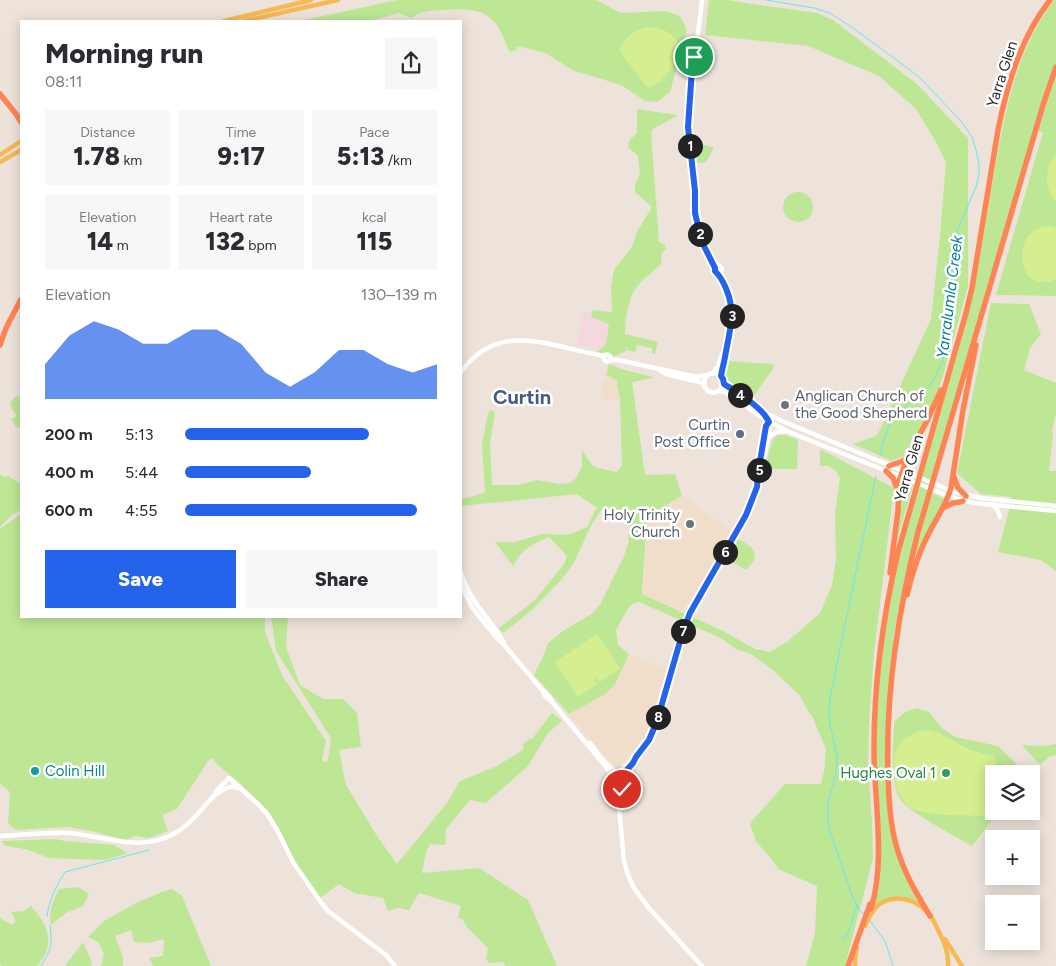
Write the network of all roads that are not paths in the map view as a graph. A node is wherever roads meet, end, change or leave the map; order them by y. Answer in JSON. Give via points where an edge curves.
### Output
{"nodes":[{"id":1,"x":311,"y":0,"type":"edge"},
{"id":2,"x":338,"y":0,"type":"edge"},
{"id":3,"x":702,"y":0,"type":"edge"},
{"id":4,"x":1050,"y":0,"type":"edge"},
{"id":5,"x":228,"y":20,"type":"edge"},
{"id":6,"x":248,"y":20,"type":"edge"},
{"id":7,"x":1056,"y":66,"type":"edge"},
{"id":8,"x":0,"y":94,"type":"edge"},
{"id":9,"x":20,"y":120,"type":"edge"},
{"id":10,"x":20,"y":143,"type":"edge"},
{"id":11,"x":20,"y":151,"type":"edge"},
{"id":12,"x":0,"y":154,"type":"edge"},
{"id":13,"x":0,"y":162,"type":"edge"},
{"id":14,"x":991,"y":280,"type":"junction"},
{"id":15,"x":20,"y":301,"type":"edge"},
{"id":16,"x":0,"y":345,"type":"edge"},
{"id":17,"x":726,"y":349,"type":"junction"},
{"id":18,"x":951,"y":367,"type":"junction"},
{"id":19,"x":658,"y":369,"type":"junction"},
{"id":20,"x":462,"y":371,"type":"edge"},
{"id":21,"x":713,"y":373,"type":"junction"},
{"id":22,"x":707,"y":375,"type":"junction"},
{"id":23,"x":721,"y":376,"type":"junction"},
{"id":24,"x":704,"y":383,"type":"junction"},
{"id":25,"x":724,"y":384,"type":"junction"},
{"id":26,"x":720,"y":391,"type":"junction"},
{"id":27,"x":760,"y":410,"type":"junction"},
{"id":28,"x":782,"y":421,"type":"junction"},
{"id":29,"x":769,"y":422,"type":"junction"},
{"id":30,"x":789,"y":432,"type":"junction"},
{"id":31,"x":768,"y":438,"type":"junction"},
{"id":32,"x":908,"y":456,"type":"junction"},
{"id":33,"x":888,"y":469,"type":"junction"},
{"id":34,"x":902,"y":474,"type":"junction"},
{"id":35,"x":953,"y":476,"type":"junction"},
{"id":36,"x":758,"y":481,"type":"junction"},
{"id":37,"x":949,"y":493,"type":"junction"},
{"id":38,"x":898,"y":496,"type":"junction"},
{"id":39,"x":964,"y":498,"type":"junction"},
{"id":40,"x":992,"y":505,"type":"junction"},
{"id":41,"x":1056,"y":506,"type":"edge"},
{"id":42,"x":943,"y":508,"type":"junction"},
{"id":43,"x":1056,"y":511,"type":"edge"},
{"id":44,"x":1000,"y":517,"type":"dead end"},
{"id":45,"x":462,"y":575,"type":"edge"},
{"id":46,"x":462,"y":587,"type":"edge"},
{"id":47,"x":886,"y":608,"type":"junction"},
{"id":48,"x":506,"y":646,"type":"junction"},
{"id":49,"x":888,"y":723,"type":"junction"},
{"id":50,"x":586,"y":743,"type":"junction"},
{"id":51,"x":636,"y":757,"type":"junction"},
{"id":52,"x":618,"y":772,"type":"junction"},
{"id":53,"x":623,"y":778,"type":"junction"},
{"id":54,"x":613,"y":780,"type":"junction"},
{"id":55,"x":245,"y":792,"type":"junction"},
{"id":56,"x":216,"y":794,"type":"junction"},
{"id":57,"x":620,"y":809,"type":"junction"},
{"id":58,"x":0,"y":836,"type":"edge"},
{"id":59,"x":871,"y":909,"type":"junction"},
{"id":60,"x":932,"y":918,"type":"junction"},
{"id":61,"x":864,"y":927,"type":"junction"},
{"id":62,"x":702,"y":965,"type":"edge"},
{"id":63,"x":395,"y":966,"type":"edge"},
{"id":64,"x":848,"y":966,"type":"edge"},
{"id":65,"x":855,"y":966,"type":"edge"},
{"id":66,"x":948,"y":966,"type":"edge"},
{"id":67,"x":962,"y":966,"type":"edge"}],
"edges":[{"from":1,"to":5,"type":"main road"},
{"from":2,"to":6,"type":"main road"},
{"from":3,"to":17,"type":"main road","via":[[688,127],[699,230],[730,298],[731,329]]},
{"from":4,"to":18,"type":"highway","name":"Yarra Glen","via":[[1026,40],[1004,105],[972,288]]},
{"from":7,"to":14,"type":"highway","name":"Yarra Glen"},
{"from":8,"to":9,"type":"highway"},
{"from":10,"to":12,"type":"main road"},
{"from":11,"to":13,"type":"main road"},
{"from":14,"to":35,"type":"highway","via":[[965,395]]},
{"from":14,"to":49,"type":"highway","name":"Yarra Glen","via":[[912,556],[896,640]]},
{"from":15,"to":16,"type":"highway"},
{"from":17,"to":21,"type":"main road"},
{"from":17,"to":23,"type":"main road"},
{"from":18,"to":32,"type":"highway","via":[[928,421]]},
{"from":18,"to":47,"type":"highway","name":"Yarra Glen","via":[[898,552]]},
{"from":19,"to":20,"type":"main road","via":[[541,342],[510,340],[482,352]]},
{"from":19,"to":22,"type":"main road","via":[[697,377]]},
{"from":19,"to":24,"type":"main road"},
{"from":21,"to":22,"type":"main road"},
{"from":21,"to":23,"type":"main road"},
{"from":22,"to":24,"type":"main road"},
{"from":23,"to":25,"type":"main road"},
{"from":24,"to":26,"type":"main road","via":[[711,392]]},
{"from":25,"to":26,"type":"main road"},
{"from":25,"to":27,"type":"main road"},
{"from":26,"to":29,"type":"main road"},
{"from":27,"to":28,"type":"main road"},
{"from":27,"to":29,"type":"main road"},
{"from":28,"to":29,"type":"main road"},
{"from":28,"to":33,"type":"main road"},
{"from":29,"to":30,"type":"main road"},
{"from":29,"to":31,"type":"main road"},
{"from":29,"to":36,"type":"main road"},
{"from":30,"to":31,"type":"main road","via":[[776,432]]},
{"from":30,"to":33,"type":"main road"},
{"from":31,"to":36,"type":"main road"},
{"from":32,"to":33,"type":"highway"},
{"from":32,"to":34,"type":"highway"},
{"from":33,"to":34,"type":"main road"},
{"from":33,"to":38,"type":"highway"},
{"from":34,"to":37,"type":"main road"},
{"from":34,"to":38,"type":"highway"},
{"from":35,"to":37,"type":"highway"},
{"from":35,"to":39,"type":"highway"},
{"from":36,"to":51,"type":"main road","via":[[746,515],[690,613],[657,721],[649,740]]},
{"from":37,"to":39,"type":"main road"},
{"from":37,"to":42,"type":"highway"},
{"from":38,"to":47,"type":"highway"},
{"from":39,"to":40,"type":"main road"},
{"from":39,"to":41,"type":"main road"},
{"from":39,"to":42,"type":"highway"},
{"from":40,"to":43,"type":"main road"},
{"from":40,"to":44,"type":"main road"},
{"from":42,"to":49,"type":"highway","via":[[924,542],[912,574],[898,641]]},
{"from":45,"to":48,"type":"main road","via":[[476,603]]},
{"from":46,"to":48,"type":"main road","via":[[475,611]]},
{"from":47,"to":59,"type":"highway","name":"Yarra Glen","via":[[874,722],[878,867]]},
{"from":48,"to":50,"type":"main road"},
{"from":49,"to":60,"type":"highway","name":"Yarra Glen","via":[[891,820],[895,840],[907,876]]},
{"from":50,"to":52,"type":"main road","via":[[590,743]]},
{"from":50,"to":54,"type":"main road"},
{"from":51,"to":52,"type":"main road"},
{"from":51,"to":53,"type":"main road"},
{"from":52,"to":53,"type":"main road"},
{"from":52,"to":54,"type":"main road"},
{"from":53,"to":54,"type":"main road","via":[[619,783]]},
{"from":53,"to":57,"type":"main road"},
{"from":54,"to":57,"type":"main road","via":[[618,788]]},
{"from":55,"to":56,"type":"main road","via":[[232,787]]},
{"from":55,"to":56,"type":"main road","via":[[229,779]]},
{"from":55,"to":63,"type":"main road","via":[[270,818],[293,862],[320,902],[386,954]]},
{"from":56,"to":58,"type":"main road","via":[[182,829],[154,842],[135,844],[67,833]]},
{"from":57,"to":62,"type":"main road","via":[[624,861],[634,888]]},
{"from":59,"to":60,"type":"main road","via":[[900,898],[917,904]]},
{"from":59,"to":61,"type":"highway","name":"Yarra Glen"},
{"from":60,"to":66,"type":"main road","via":[[947,950]]},
{"from":60,"to":67,"type":"main road"},
{"from":61,"to":64,"type":"highway","name":"Yarra Glen"},
{"from":61,"to":65,"type":"main road"}]}
